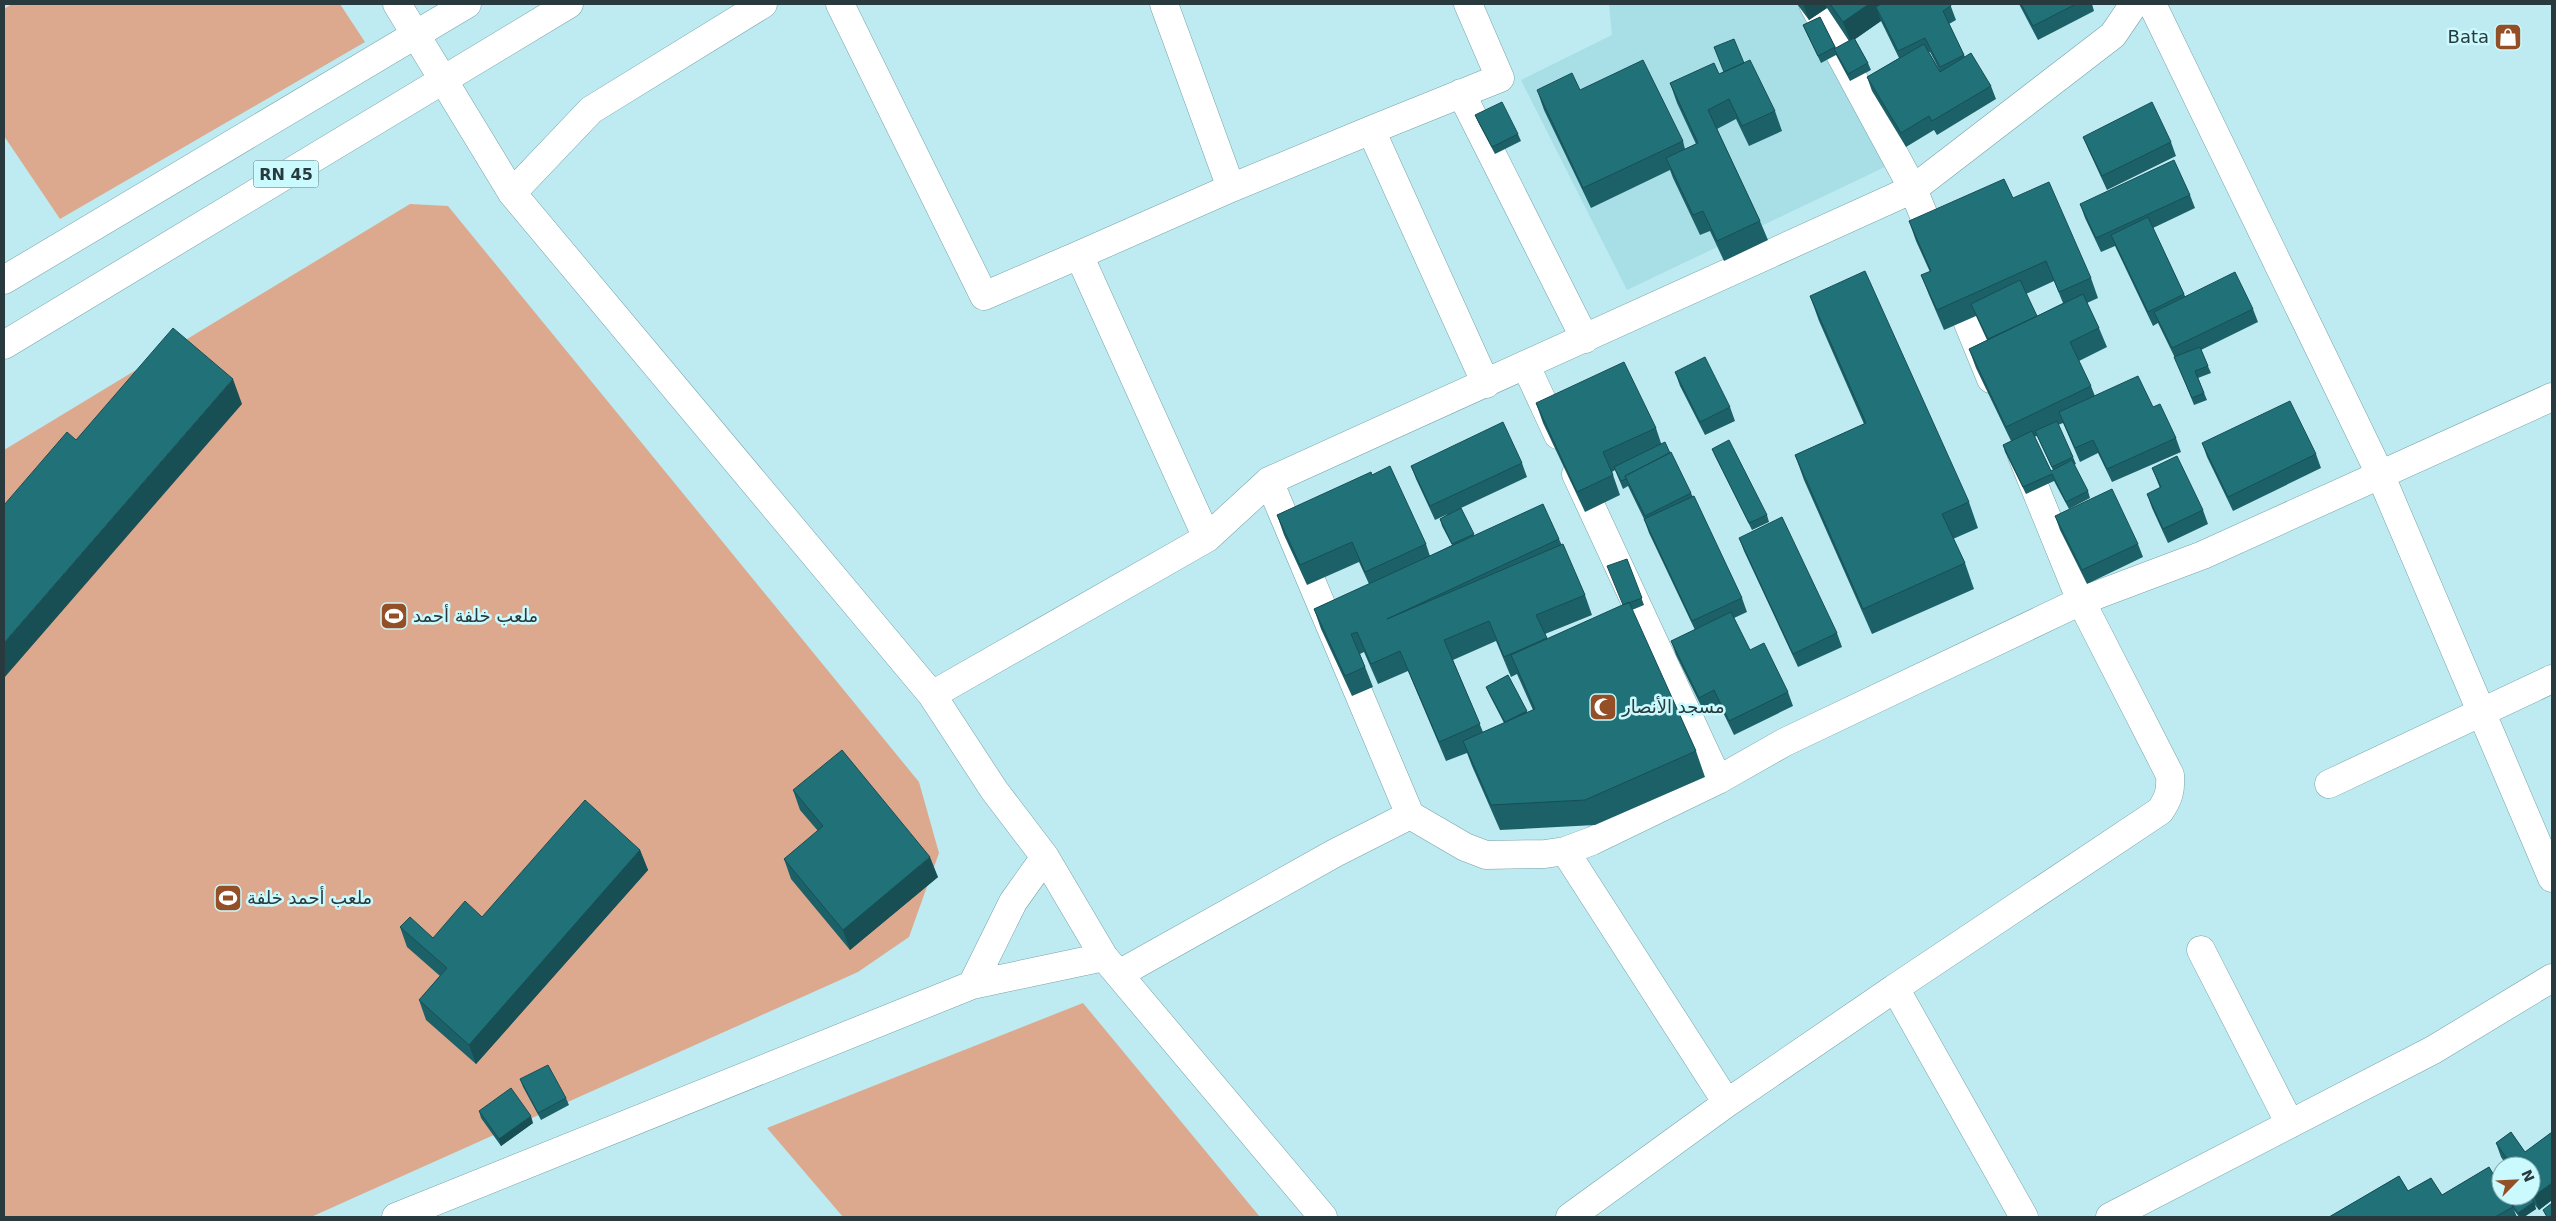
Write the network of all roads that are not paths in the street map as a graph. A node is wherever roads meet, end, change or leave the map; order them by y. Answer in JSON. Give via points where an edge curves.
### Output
{"nodes":[{"id":1,"x":398,"y":4,"type":"edge"},
{"id":2,"x":468,"y":4,"type":"edge"},
{"id":3,"x":569,"y":4,"type":"edge"},
{"id":4,"x":763,"y":4,"type":"edge"},
{"id":5,"x":840,"y":4,"type":"edge"},
{"id":6,"x":1164,"y":4,"type":"edge"},
{"id":7,"x":1468,"y":4,"type":"edge"},
{"id":8,"x":1813,"y":4,"type":"edge"},
{"id":9,"x":2134,"y":4,"type":"edge"},
{"id":10,"x":2152,"y":4,"type":"edge"},
{"id":11,"x":417,"y":35,"type":"junction"},
{"id":12,"x":444,"y":78,"type":"junction"},
{"id":13,"x":1461,"y":93,"type":"junction"},
{"id":14,"x":1371,"y":130,"type":"junction"},
{"id":15,"x":1231,"y":188,"type":"junction"},
{"id":16,"x":1913,"y":189,"type":"junction"},
{"id":17,"x":512,"y":193,"type":"junction"},
{"id":18,"x":1079,"y":255,"type":"junction"},
{"id":19,"x":4,"y":280,"type":"edge"},
{"id":20,"x":1585,"y":339,"type":"junction"},
{"id":21,"x":4,"y":345,"type":"edge"},
{"id":22,"x":1526,"y":366,"type":"junction"},
{"id":23,"x":1486,"y":384,"type":"junction"},
{"id":24,"x":2552,"y":397,"type":"edge"},
{"id":25,"x":1999,"y":400,"type":"edge"},
{"id":26,"x":2014,"y":436,"type":"edge"},
{"id":27,"x":2380,"y":474,"type":"junction"},
{"id":28,"x":1269,"y":481,"type":"junction"},
{"id":29,"x":1208,"y":538,"type":"junction"},
{"id":30,"x":2081,"y":601,"type":"junction"},
{"id":31,"x":2552,"y":679,"type":"edge"},
{"id":32,"x":932,"y":695,"type":"junction"},
{"id":33,"x":2483,"y":711,"type":"junction"},
{"id":34,"x":1718,"y":780,"type":"junction"},
{"id":35,"x":2329,"y":784,"type":"dead end"},
{"id":36,"x":1410,"y":815,"type":"junction"},
{"id":37,"x":1565,"y":851,"type":"junction"},
{"id":38,"x":1045,"y":857,"type":"junction"},
{"id":39,"x":2552,"y":878,"type":"edge"},
{"id":40,"x":2201,"y":950,"type":"dead end"},
{"id":41,"x":1111,"y":965,"type":"junction"},
{"id":42,"x":2552,"y":978,"type":"edge"},
{"id":43,"x":972,"y":985,"type":"junction"},
{"id":44,"x":1895,"y":988,"type":"junction"},
{"id":45,"x":1727,"y":1103,"type":"junction"},
{"id":46,"x":2290,"y":1124,"type":"junction"},
{"id":47,"x":396,"y":1217,"type":"edge"},
{"id":48,"x":1323,"y":1217,"type":"edge"},
{"id":49,"x":1570,"y":1217,"type":"edge"},
{"id":50,"x":2024,"y":1217,"type":"edge"},
{"id":51,"x":2110,"y":1217,"type":"edge"}],
"edges":[{"from":1,"to":11,"type":"street"},
{"from":2,"to":11,"type":"street","number":"RN 45"},
{"from":3,"to":12,"type":"street","number":"RN 45"},
{"from":4,"to":17,"type":"street","via":[[591,110]]},
{"from":5,"to":18,"type":"street","via":[[984,296]]},
{"from":6,"to":15,"type":"street"},
{"from":7,"to":13,"type":"street","via":[[1500,78]]},
{"from":8,"to":16,"type":"street"},
{"from":9,"to":16,"type":"street","via":[[2113,36]]},
{"from":10,"to":27,"type":"street"},
{"from":11,"to":12,"type":"street"},
{"from":11,"to":19,"type":"street","number":"RN 45"},
{"from":12,"to":17,"type":"street"},
{"from":12,"to":21,"type":"street","number":"RN 45"},
{"from":13,"to":14,"type":"street"},
{"from":13,"to":20,"type":"street"},
{"from":14,"to":15,"type":"street"},
{"from":14,"to":23,"type":"street"},
{"from":15,"to":18,"type":"street"},
{"from":16,"to":20,"type":"street"},
{"from":16,"to":25,"type":"street"},
{"from":17,"to":32,"type":"street"},
{"from":18,"to":29,"type":"street"},
{"from":20,"to":22,"type":"street"},
{"from":22,"to":23,"type":"street"},
{"from":22,"to":34,"type":"street"},
{"from":23,"to":28,"type":"street"},
{"from":24,"to":27,"type":"street"},
{"from":26,"to":30,"type":"street"},
{"from":27,"to":30,"type":"street","via":[[2203,555]]},
{"from":27,"to":33,"type":"street"},
{"from":28,"to":29,"type":"street"},
{"from":28,"to":36,"type":"street"},
{"from":29,"to":32,"type":"street"},
{"from":30,"to":34,"type":"street","via":[[1785,742]]},
{"from":30,"to":44,"type":"street","via":[[2170,775],[2168,800],[2160,811]]},
{"from":31,"to":33,"type":"street"},
{"from":32,"to":38,"type":"street","via":[[994,790]]},
{"from":33,"to":35,"type":"street"},
{"from":33,"to":39,"type":"street"},
{"from":34,"to":37,"type":"street","via":[[1592,842]]},
{"from":36,"to":37,"type":"street","via":[[1465,847],[1486,855]]},
{"from":36,"to":41,"type":"street"},
{"from":37,"to":45,"type":"street"},
{"from":38,"to":41,"type":"street"},
{"from":38,"to":43,"type":"street","via":[[1013,902]]},
{"from":40,"to":46,"type":"street"},
{"from":41,"to":43,"type":"street"},
{"from":41,"to":48,"type":"street"},
{"from":42,"to":46,"type":"street","via":[[2433,1050]]},
{"from":43,"to":47,"type":"street"},
{"from":44,"to":45,"type":"street"},
{"from":44,"to":50,"type":"street"},
{"from":45,"to":49,"type":"street"},
{"from":46,"to":51,"type":"street"}]}
